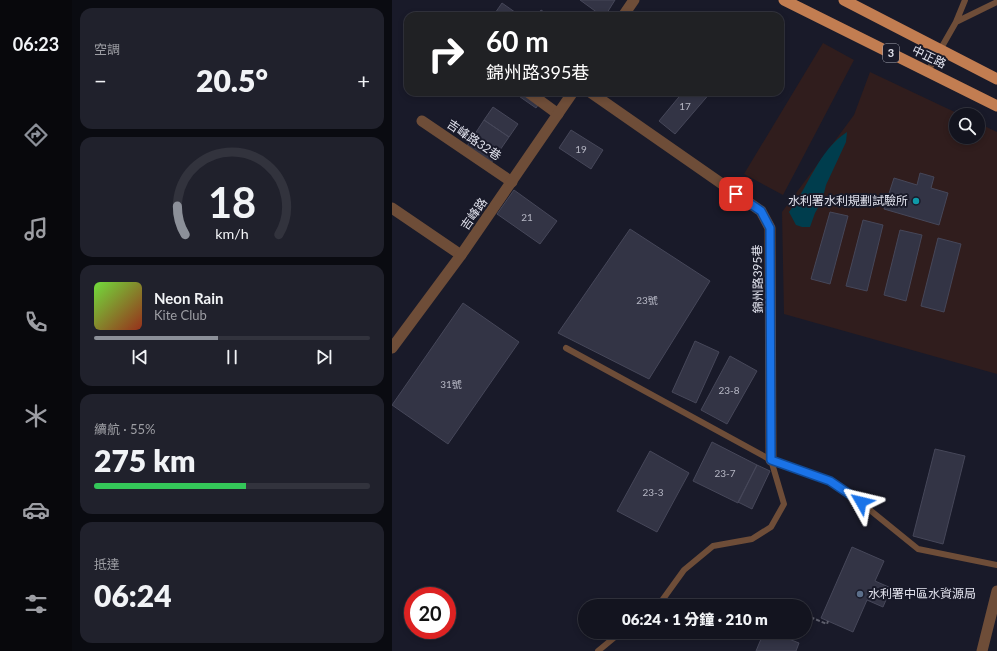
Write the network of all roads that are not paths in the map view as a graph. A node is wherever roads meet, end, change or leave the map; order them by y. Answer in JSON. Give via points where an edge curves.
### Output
{"nodes":[{"id":1,"x":634,"y":0,"type":"edge"},
{"id":2,"x":784,"y":0,"type":"edge"},
{"id":3,"x":844,"y":0,"type":"edge"},
{"id":4,"x":965,"y":0,"type":"edge"},
{"id":5,"x":997,"y":2,"type":"edge"},
{"id":6,"x":626,"y":12,"type":"edge"},
{"id":7,"x":956,"y":22,"type":"junction"},
{"id":8,"x":940,"y":50,"type":"junction"},
{"id":9,"x":928,"y":71,"type":"junction"},
{"id":10,"x":997,"y":79,"type":"edge"},
{"id":11,"x":533,"y":96,"type":"edge"},
{"id":12,"x":570,"y":96,"type":"edge"},
{"id":13,"x":596,"y":96,"type":"edge"},
{"id":14,"x":997,"y":106,"type":"edge"},
{"id":15,"x":558,"y":114,"type":"junction"},
{"id":16,"x":422,"y":121,"type":"dead end"},
{"id":17,"x":512,"y":182,"type":"junction"},
{"id":18,"x":392,"y":208,"type":"edge"},
{"id":19,"x":461,"y":255,"type":"junction"},
{"id":20,"x":392,"y":348,"type":"edge"},
{"id":21,"x":566,"y":348,"type":"dead end"},
{"id":22,"x":771,"y":460,"type":"junction"},
{"id":23,"x":997,"y":565,"type":"edge"},
{"id":24,"x":997,"y":591,"type":"edge"},
{"id":25,"x":663,"y":599,"type":"edge"},
{"id":26,"x":613,"y":639,"type":"edge"},
{"id":27,"x":598,"y":651,"type":"edge"},
{"id":28,"x":982,"y":651,"type":"edge"}],
"edges":[{"from":1,"to":6,"type":"street"},
{"from":2,"to":9,"type":"main road","name":"中正路","number":"3"},
{"from":3,"to":8,"type":"main road","name":"中正路","number":"3"},
{"from":4,"to":7,"type":"lane"},
{"from":5,"to":7,"type":"lane"},
{"from":7,"to":8,"type":"lane"},
{"from":8,"to":9,"type":"lane"},
{"from":8,"to":10,"type":"main road","name":"中正路","number":"3"},
{"from":9,"to":14,"type":"main road","name":"中正路","number":"3"},
{"from":11,"to":15,"type":"street"},
{"from":12,"to":15,"type":"street","name":"吉峰路"},
{"from":13,"to":22,"type":"street","name":"錦州路395巷","via":[[761,211],[770,228]]},
{"from":15,"to":17,"type":"street","name":"吉峰路"},
{"from":16,"to":17,"type":"street","name":"吉峰路32巷"},
{"from":17,"to":19,"type":"street","name":"吉峰路"},
{"from":18,"to":19,"type":"street"},
{"from":19,"to":20,"type":"street","name":"吉峰路"},
{"from":21,"to":22,"type":"lane"},
{"from":22,"to":23,"type":"lane","via":[[830,481],[918,549]]},
{"from":22,"to":25,"type":"lane","name":"錦州路395巷","via":[[784,504],[771,527],[752,539],[713,546],[684,570]]},
{"from":24,"to":28,"type":"street"},
{"from":26,"to":27,"type":"lane"}]}
